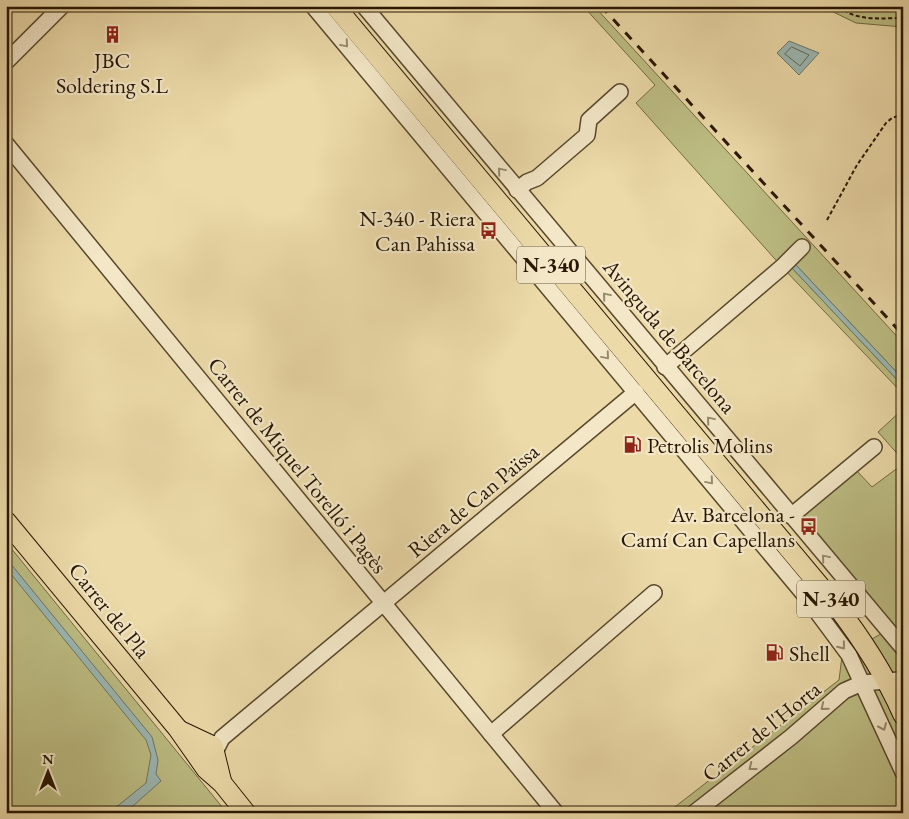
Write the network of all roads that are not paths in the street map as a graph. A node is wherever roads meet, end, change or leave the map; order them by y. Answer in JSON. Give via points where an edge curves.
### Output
{"nodes":[{"id":1,"x":62,"y":6,"type":"edge"},
{"id":2,"x":313,"y":6,"type":"edge"},
{"id":3,"x":335,"y":6,"type":"edge"},
{"id":4,"x":364,"y":6,"type":"edge"},
{"id":5,"x":6,"y":62,"type":"edge"},
{"id":6,"x":620,"y":92,"type":"dead end"},
{"id":7,"x":6,"y":144,"type":"edge"},
{"id":8,"x":517,"y":190,"type":"junction"},
{"id":9,"x":802,"y":247,"type":"dead end"},
{"id":10,"x":665,"y":367,"type":"junction"},
{"id":11,"x":636,"y":392,"type":"junction"},
{"id":12,"x":874,"y":447,"type":"dead end"},
{"id":13,"x":790,"y":516,"type":"junction"},
{"id":14,"x":6,"y":521,"type":"edge"},
{"id":15,"x":768,"y":524,"type":"junction"},
{"id":16,"x":654,"y":593,"type":"dead end"},
{"id":17,"x":803,"y":593,"type":"junction"},
{"id":18,"x":383,"y":603,"type":"junction"},
{"id":19,"x":903,"y":648,"type":"edge"},
{"id":20,"x":895,"y":681,"type":"edge"},
{"id":21,"x":862,"y":683,"type":"junction"},
{"id":22,"x":903,"y":715,"type":"edge"},
{"id":23,"x":491,"y":734,"type":"junction"},
{"id":24,"x":208,"y":749,"type":"junction"},
{"id":25,"x":903,"y":772,"type":"edge"},
{"id":26,"x":246,"y":813,"type":"edge"},
{"id":27,"x":556,"y":813,"type":"edge"},
{"id":28,"x":694,"y":813,"type":"edge"}],
"edges":[{"from":1,"to":5,"type":"street"},
{"from":2,"to":11,"type":"street","name":"Avinguda de Barcelona","one_way":true},
{"from":3,"to":15,"type":"main road","name":"Avinguda de Barcelona","number":"N-340"},
{"from":8,"to":4,"type":"street","name":"Avinguda de Barcelona","one_way":true},
{"from":6,"to":8,"type":"street","via":[[589,120],[587,135],[537,178]]},
{"from":7,"to":18,"type":"street","name":"Carrer de Miquel Torelló i Pagès"},
{"from":10,"to":8,"type":"street","name":"Avinguda de Barcelona","one_way":true},
{"from":9,"to":10,"type":"street"},
{"from":13,"to":10,"type":"street","name":"Avinguda de Barcelona","one_way":true},
{"from":11,"to":17,"type":"street","name":"Avinguda de Barcelona","one_way":true},
{"from":11,"to":18,"type":"street","name":"Riera de Can Païssa"},
{"from":12,"to":13,"type":"street"},
{"from":19,"to":13,"type":"street","name":"Avinguda de Barcelona","one_way":true},
{"from":14,"to":24,"type":"main road","name":"Carrer del Pla","via":[[178,729]]},
{"from":15,"to":17,"type":"street","name":"Avinguda de Barcelona"},
{"from":15,"to":20,"type":"main road","name":"Avinguda de Barcelona","number":"N-340"},
{"from":16,"to":23,"type":"street"},
{"from":17,"to":21,"type":"street","name":"Avinguda de Barcelona","one_way":true,"via":[[849,655]]},
{"from":18,"to":23,"type":"street","name":"Carrer de Miquel Torelló i Pagès"},
{"from":18,"to":24,"type":"street","name":"Riera de Can Païssa"},
{"from":20,"to":21,"type":"street","name":"Carrer de l'Horta"},
{"from":20,"to":22,"type":"main road","name":"Avinguda de Barcelona","number":"N-340"},
{"from":21,"to":25,"type":"street","name":"Avinguda de Barcelona","one_way":true},
{"from":21,"to":28,"type":"street","name":"Carrer de l'Horta","one_way":true,"via":[[844,691]]},
{"from":23,"to":27,"type":"street","name":"Carrer de Miquel Torelló i Pagès"},
{"from":24,"to":26,"type":"main road","name":"Carrer del Pla","via":[[222,783]]}]}
